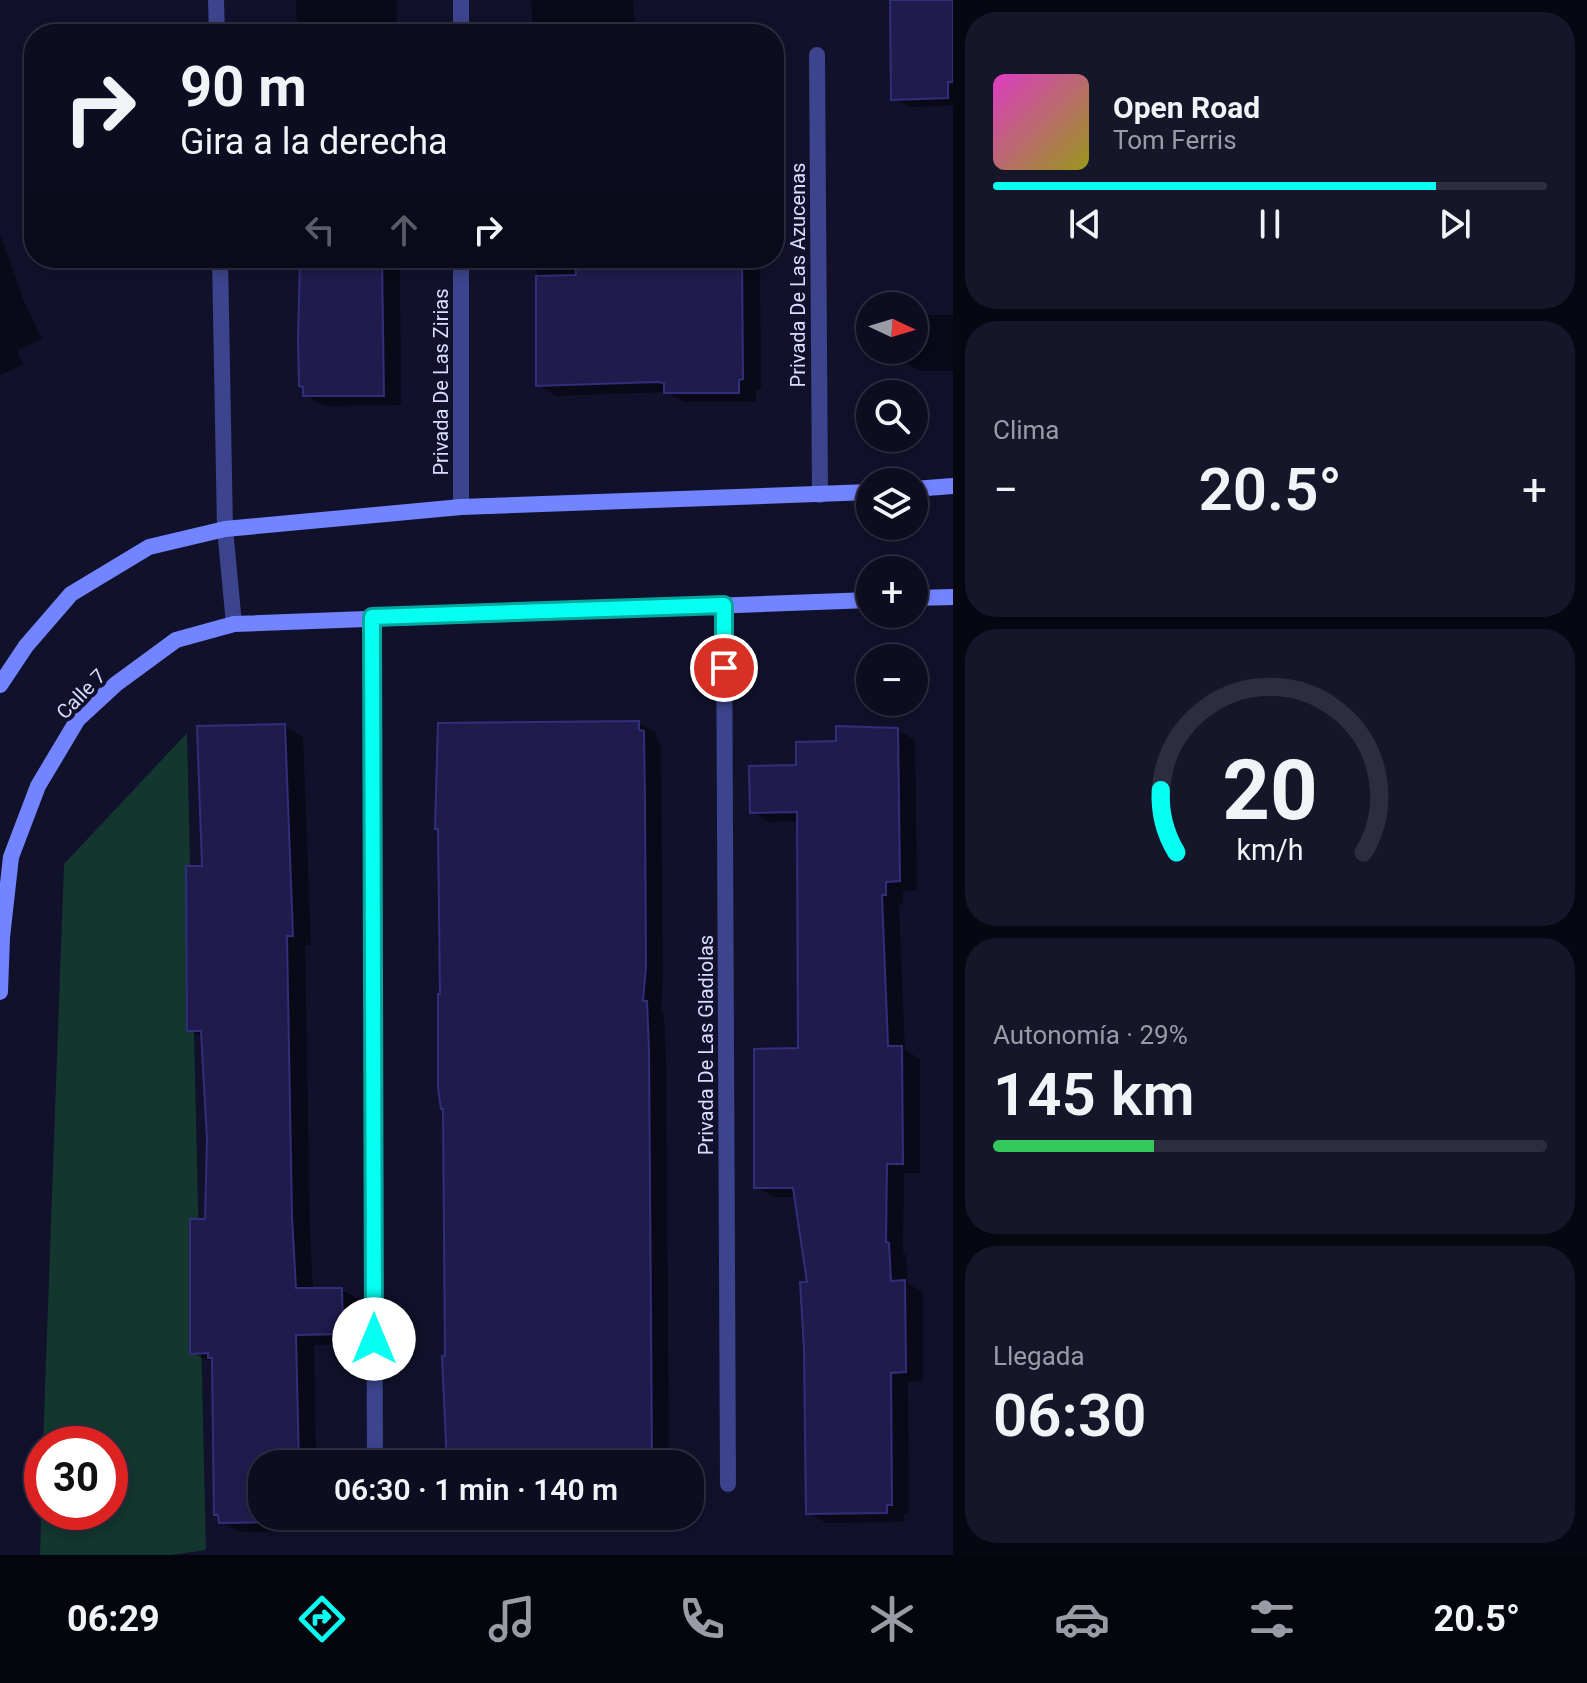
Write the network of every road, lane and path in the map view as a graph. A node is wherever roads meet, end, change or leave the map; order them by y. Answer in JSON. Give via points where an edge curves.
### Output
{"nodes":[{"id":1,"x":216,"y":0,"type":"edge"},
{"id":2,"x":461,"y":0,"type":"edge"},
{"id":3,"x":217,"y":24,"type":"edge"},
{"id":4,"x":461,"y":24,"type":"edge"},
{"id":5,"x":817,"y":55,"type":"dead end"},
{"id":6,"x":220,"y":268,"type":"edge"},
{"id":7,"x":461,"y":268,"type":"edge"},
{"id":8,"x":953,"y":486,"type":"edge"},
{"id":9,"x":928,"y":488,"type":"edge"},
{"id":10,"x":856,"y":493,"type":"edge"},
{"id":11,"x":820,"y":495,"type":"junction"},
{"id":12,"x":461,"y":507,"type":"junction"},
{"id":13,"x":225,"y":529,"type":"junction"},
{"id":14,"x":953,"y":597,"type":"edge"},
{"id":15,"x":928,"y":598,"type":"edge"},
{"id":16,"x":856,"y":600,"type":"edge"},
{"id":17,"x":724,"y":605,"type":"junction"},
{"id":18,"x":372,"y":617,"type":"junction"},
{"id":19,"x":234,"y":624,"type":"junction"},
{"id":20,"x":0,"y":685,"type":"edge"},
{"id":21,"x":0,"y":992,"type":"edge"},
{"id":22,"x":375,"y":1450,"type":"edge"},
{"id":23,"x":728,"y":1484,"type":"dead end"}],
"edges":[{"from":1,"to":3,"type":"street"},
{"from":2,"to":4,"type":"street"},
{"from":5,"to":11,"type":"street","name":"Privada De Las Azucenas"},
{"from":6,"to":13,"type":"street"},
{"from":7,"to":12,"type":"street","name":"Privada De Las Zirias"},
{"from":8,"to":9,"type":"main road"},
{"from":10,"to":11,"type":"main road"},
{"from":11,"to":12,"type":"main road"},
{"from":12,"to":13,"type":"main road"},
{"from":13,"to":19,"type":"street"},
{"from":13,"to":20,"type":"main road","via":[[149,547],[71,594]]},
{"from":14,"to":15,"type":"main road"},
{"from":16,"to":17,"type":"main road","name":"Calle 7"},
{"from":17,"to":18,"type":"main road","name":"Calle 7"},
{"from":17,"to":23,"type":"street","name":"Privada De Las Gladiolas"},
{"from":18,"to":19,"type":"main road","name":"Calle 7"},
{"from":18,"to":22,"type":"street"},
{"from":19,"to":21,"type":"main road","name":"Calle 7","via":[[176,640],[78,719],[38,786],[11,857]]}]}
